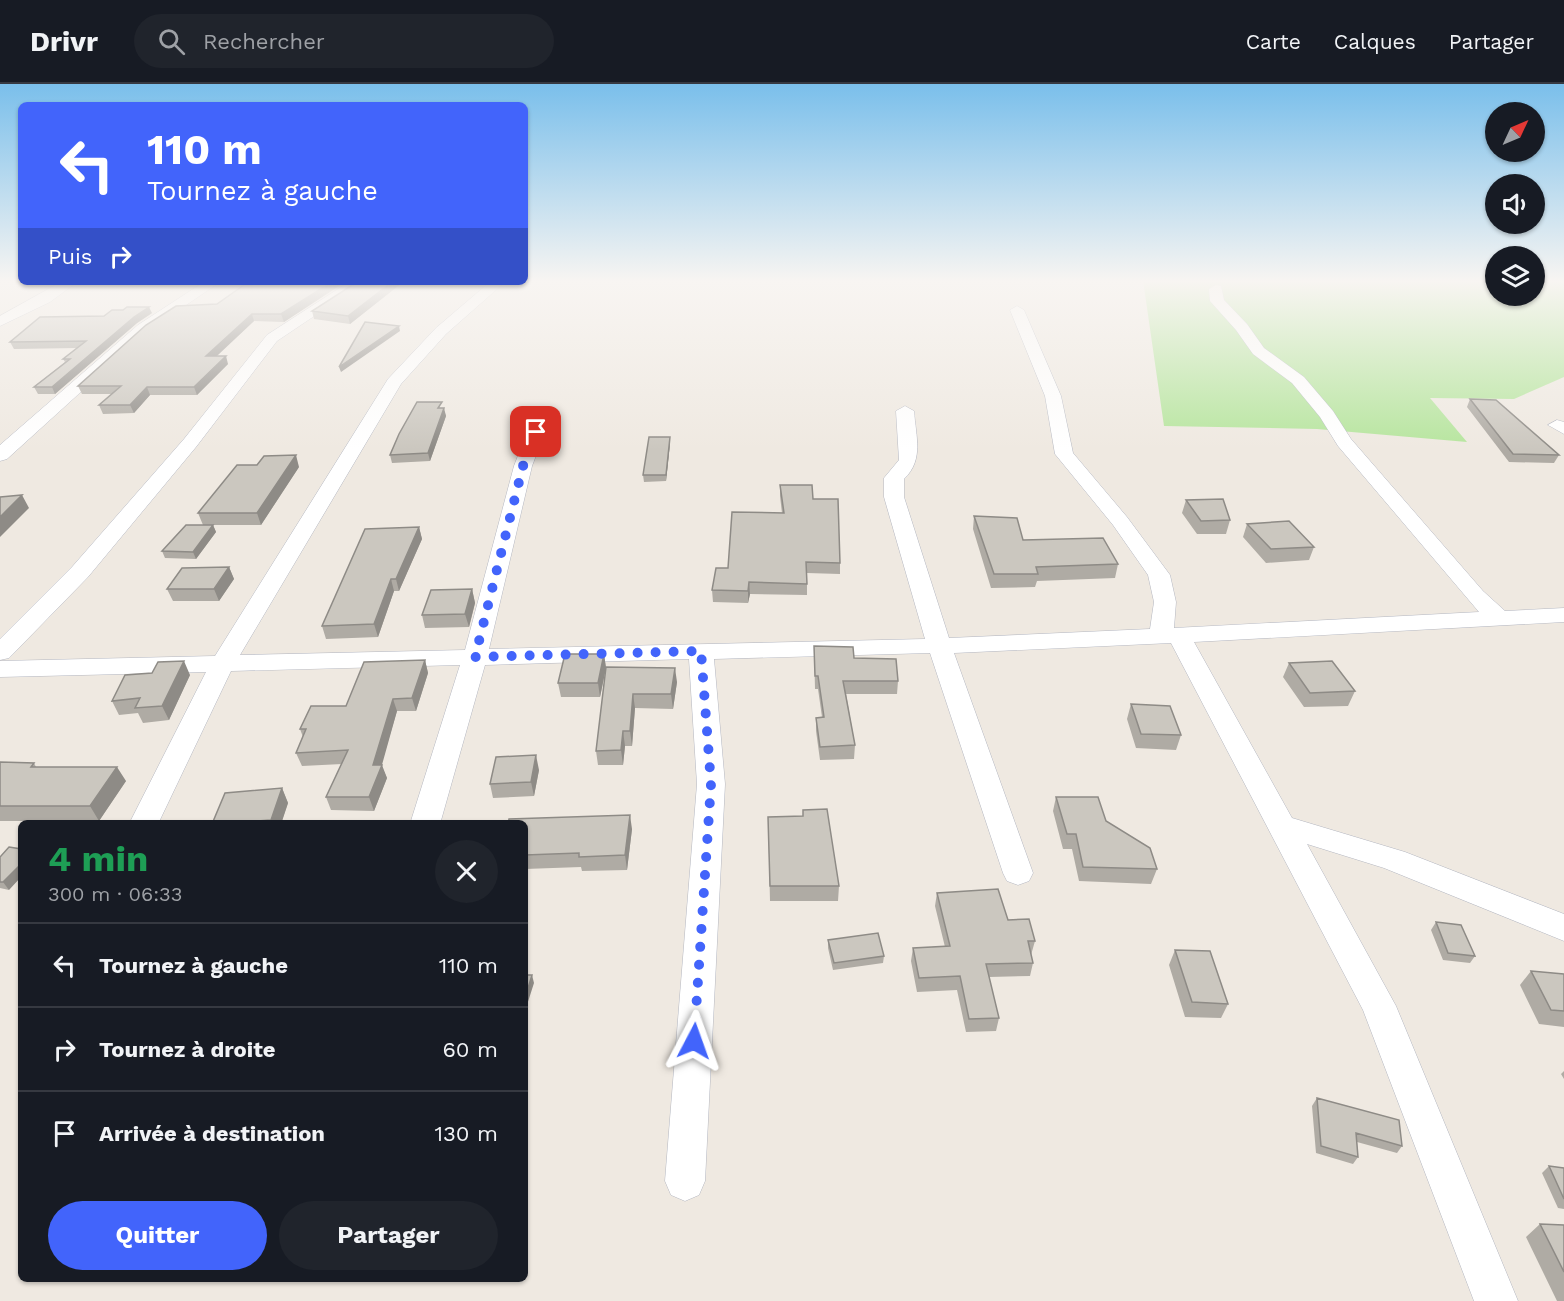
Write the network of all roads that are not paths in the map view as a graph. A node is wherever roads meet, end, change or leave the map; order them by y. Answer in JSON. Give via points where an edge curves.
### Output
{"nodes":[{"id":1,"x":133,"y":337,"type":"edge"},
{"id":2,"x":274,"y":337,"type":"edge"},
{"id":3,"x":436,"y":337,"type":"edge"},
{"id":4,"x":1028,"y":337,"type":"edge"},
{"id":5,"x":1249,"y":337,"type":"edge"},
{"id":6,"x":904,"y":411,"type":"dead end"},
{"id":7,"x":536,"y":432,"type":"dead end"},
{"id":8,"x":0,"y":455,"type":"edge"},
{"id":9,"x":1564,"y":615,"type":"edge"},
{"id":10,"x":1500,"y":619,"type":"junction"},
{"id":11,"x":1170,"y":637,"type":"junction"},
{"id":12,"x":939,"y":644,"type":"junction"},
{"id":13,"x":701,"y":651,"type":"junction"},
{"id":14,"x":0,"y":653,"type":"edge"},
{"id":15,"x":475,"y":657,"type":"junction"},
{"id":16,"x":223,"y":663,"type":"junction"},
{"id":17,"x":0,"y":669,"type":"edge"},
{"id":18,"x":145,"y":820,"type":"edge"},
{"id":19,"x":426,"y":820,"type":"edge"},
{"id":20,"x":1284,"y":826,"type":"junction"},
{"id":21,"x":1018,"y":873,"type":"dead end"},
{"id":22,"x":1564,"y":928,"type":"edge"},
{"id":23,"x":685,"y":1181,"type":"dead end"},
{"id":24,"x":1496,"y":1301,"type":"edge"}],
"edges":[{"from":1,"to":8,"type":"street"},
{"from":2,"to":14,"type":"street","via":[[80,572]]},
{"from":3,"to":16,"type":"street","via":[[394,382]]},
{"from":4,"to":11,"type":"street","via":[[1053,396],[1064,454],[1159,575]]},
{"from":5,"to":10,"type":"street","via":[[1258,351],[1298,380],[1352,451],[1475,596]]},
{"from":6,"to":12,"type":"street","via":[[908,460],[892,485]]},
{"from":7,"to":15,"type":"street","via":[[523,466]]},
{"from":9,"to":10,"type":"street"},
{"from":10,"to":11,"type":"street"},
{"from":11,"to":12,"type":"street"},
{"from":11,"to":20,"type":"street"},
{"from":12,"to":13,"type":"street"},
{"from":12,"to":21,"type":"street"},
{"from":13,"to":15,"type":"street"},
{"from":13,"to":23,"type":"street","via":[[711,784]]},
{"from":15,"to":16,"type":"street"},
{"from":15,"to":19,"type":"street"},
{"from":16,"to":17,"type":"street"},
{"from":16,"to":18,"type":"street"},
{"from":20,"to":22,"type":"street","via":[[1394,860]]},
{"from":20,"to":24,"type":"street","via":[[1379,1006]]}]}
